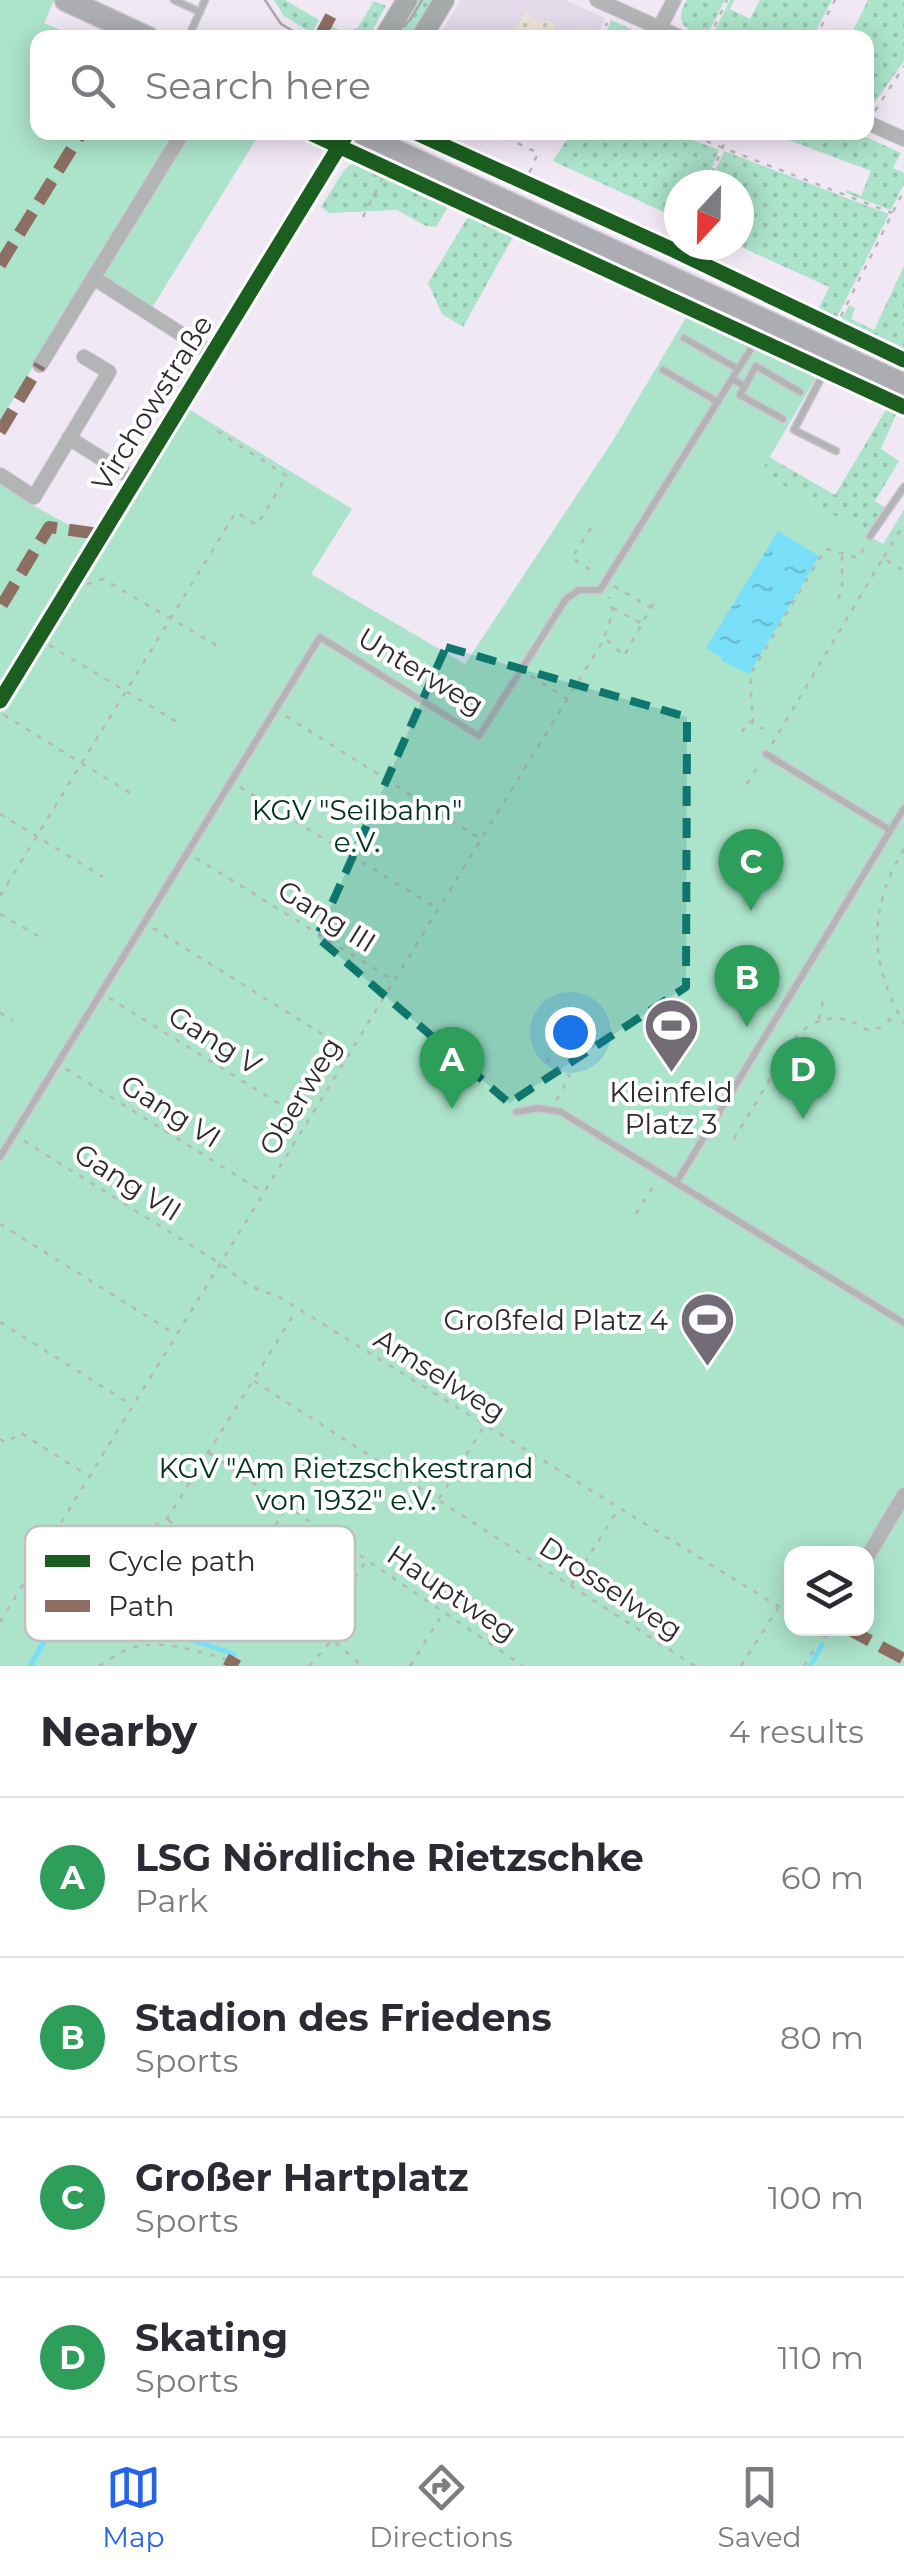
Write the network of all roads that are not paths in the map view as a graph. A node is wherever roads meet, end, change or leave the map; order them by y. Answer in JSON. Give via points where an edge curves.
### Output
{"nodes":[{"id":1,"x":66,"y":0,"type":"edge"},
{"id":2,"x":174,"y":0,"type":"edge"},
{"id":3,"x":206,"y":0,"type":"edge"},
{"id":4,"x":407,"y":0,"type":"edge"},
{"id":5,"x":444,"y":0,"type":"edge"},
{"id":6,"x":597,"y":0,"type":"edge"},
{"id":7,"x":674,"y":0,"type":"edge"},
{"id":8,"x":100,"y":7,"type":"edge"},
{"id":9,"x":200,"y":12,"type":"junction"},
{"id":10,"x":660,"y":28,"type":"junction"},
{"id":11,"x":136,"y":30,"type":"edge"},
{"id":12,"x":192,"y":30,"type":"edge"},
{"id":13,"x":389,"y":30,"type":"edge"},
{"id":14,"x":426,"y":30,"type":"edge"},
{"id":15,"x":664,"y":30,"type":"edge"},
{"id":16,"x":874,"y":126,"type":"edge"},
{"id":17,"x":178,"y":140,"type":"edge"},
{"id":18,"x":346,"y":140,"type":"edge"},
{"id":19,"x":368,"y":140,"type":"edge"},
{"id":20,"x":904,"y":140,"type":"edge"},
{"id":21,"x":94,"y":278,"type":"junction"},
{"id":22,"x":767,"y":323,"type":"junction"},
{"id":23,"x":684,"y":338,"type":"dead end"},
{"id":24,"x":834,"y":353,"type":"junction"},
{"id":25,"x":212,"y":354,"type":"junction"},
{"id":26,"x":84,"y":356,"type":"dead end"},
{"id":27,"x":40,"y":365,"type":"dead end"},
{"id":28,"x":738,"y":369,"type":"junction"},
{"id":29,"x":663,"y":370,"type":"dead end"},
{"id":30,"x":732,"y":379,"type":"junction"},
{"id":31,"x":904,"y":385,"type":"edge"},
{"id":32,"x":744,"y":386,"type":"junction"},
{"id":33,"x":800,"y":392,"type":"dead end"},
{"id":34,"x":718,"y":402,"type":"junction"},
{"id":35,"x":783,"y":419,"type":"dead end"},
{"id":36,"x":69,"y":438,"type":"junction"},
{"id":37,"x":836,"y":451,"type":"dead end"},
{"id":38,"x":0,"y":475,"type":"edge"},
{"id":39,"x":134,"y":479,"type":"junction"},
{"id":40,"x":904,"y":487,"type":"edge"},
{"id":41,"x":870,"y":536,"type":"road end"},
{"id":42,"x":2,"y":708,"type":"edge"},
{"id":43,"x":766,"y":754,"type":"road end"},
{"id":44,"x":904,"y":808,"type":"edge"},
{"id":45,"x":890,"y":830,"type":"junction"},
{"id":46,"x":516,"y":1112,"type":"dead end"},
{"id":47,"x":0,"y":1157,"type":"edge"},
{"id":48,"x":676,"y":1184,"type":"junction"},
{"id":49,"x":904,"y":1323,"type":"edge"},
{"id":50,"x":904,"y":1495,"type":"edge"},
{"id":51,"x":874,"y":1546,"type":"edge"}],
"edges":[{"from":1,"to":8,"type":"main road"},
{"from":2,"to":9,"type":"lane"},
{"from":3,"to":9,"type":"lane"},
{"from":4,"to":13,"type":"main road"},
{"from":5,"to":14,"type":"main road"},
{"from":6,"to":10,"type":"street"},
{"from":7,"to":10,"type":"street"},
{"from":8,"to":11,"type":"main road"},
{"from":9,"to":12,"type":"lane"},
{"from":10,"to":15,"type":"street"},
{"from":16,"to":20,"type":"street"},
{"from":17,"to":21,"type":"street"},
{"from":18,"to":25,"type":"street","name":"Virchowstraße"},
{"from":19,"to":22,"type":"main road"},
{"from":21,"to":25,"type":"street"},
{"from":21,"to":27,"type":"street"},
{"from":22,"to":24,"type":"main road"},
{"from":22,"to":28,"type":"lane"},
{"from":23,"to":28,"type":"lane"},
{"from":24,"to":31,"type":"main road"},
{"from":24,"to":37,"type":"lane","via":[[794,430]]},
{"from":25,"to":39,"type":"street","name":"Virchowstraße"},
{"from":26,"to":36,"type":"street","name":"Virchowstraße","via":[[109,372]]},
{"from":28,"to":30,"type":"lane"},
{"from":29,"to":34,"type":"lane"},
{"from":30,"to":32,"type":"lane"},
{"from":30,"to":34,"type":"lane"},
{"from":32,"to":33,"type":"lane","via":[[756,366]]},
{"from":32,"to":35,"type":"lane","via":[[740,395]]},
{"from":34,"to":47,"type":"lane","name":"Unterweg","via":[[600,590],[570,595],[479,736],[320,637]]},
{"from":36,"to":38,"type":"street","name":"Virchowstraße","via":[[34,496]]},
{"from":36,"to":39,"type":"street","name":"Virchowstraße"},
{"from":39,"to":42,"type":"street","name":"Virchowstraße"},
{"from":40,"to":41,"type":"lane"},
{"from":43,"to":45,"type":"lane"},
{"from":44,"to":45,"type":"lane"},
{"from":45,"to":48,"type":"lane"},
{"from":46,"to":48,"type":"lane","via":[[561,1112]]},
{"from":48,"to":49,"type":"lane"},
{"from":50,"to":51,"type":"street"}]}
